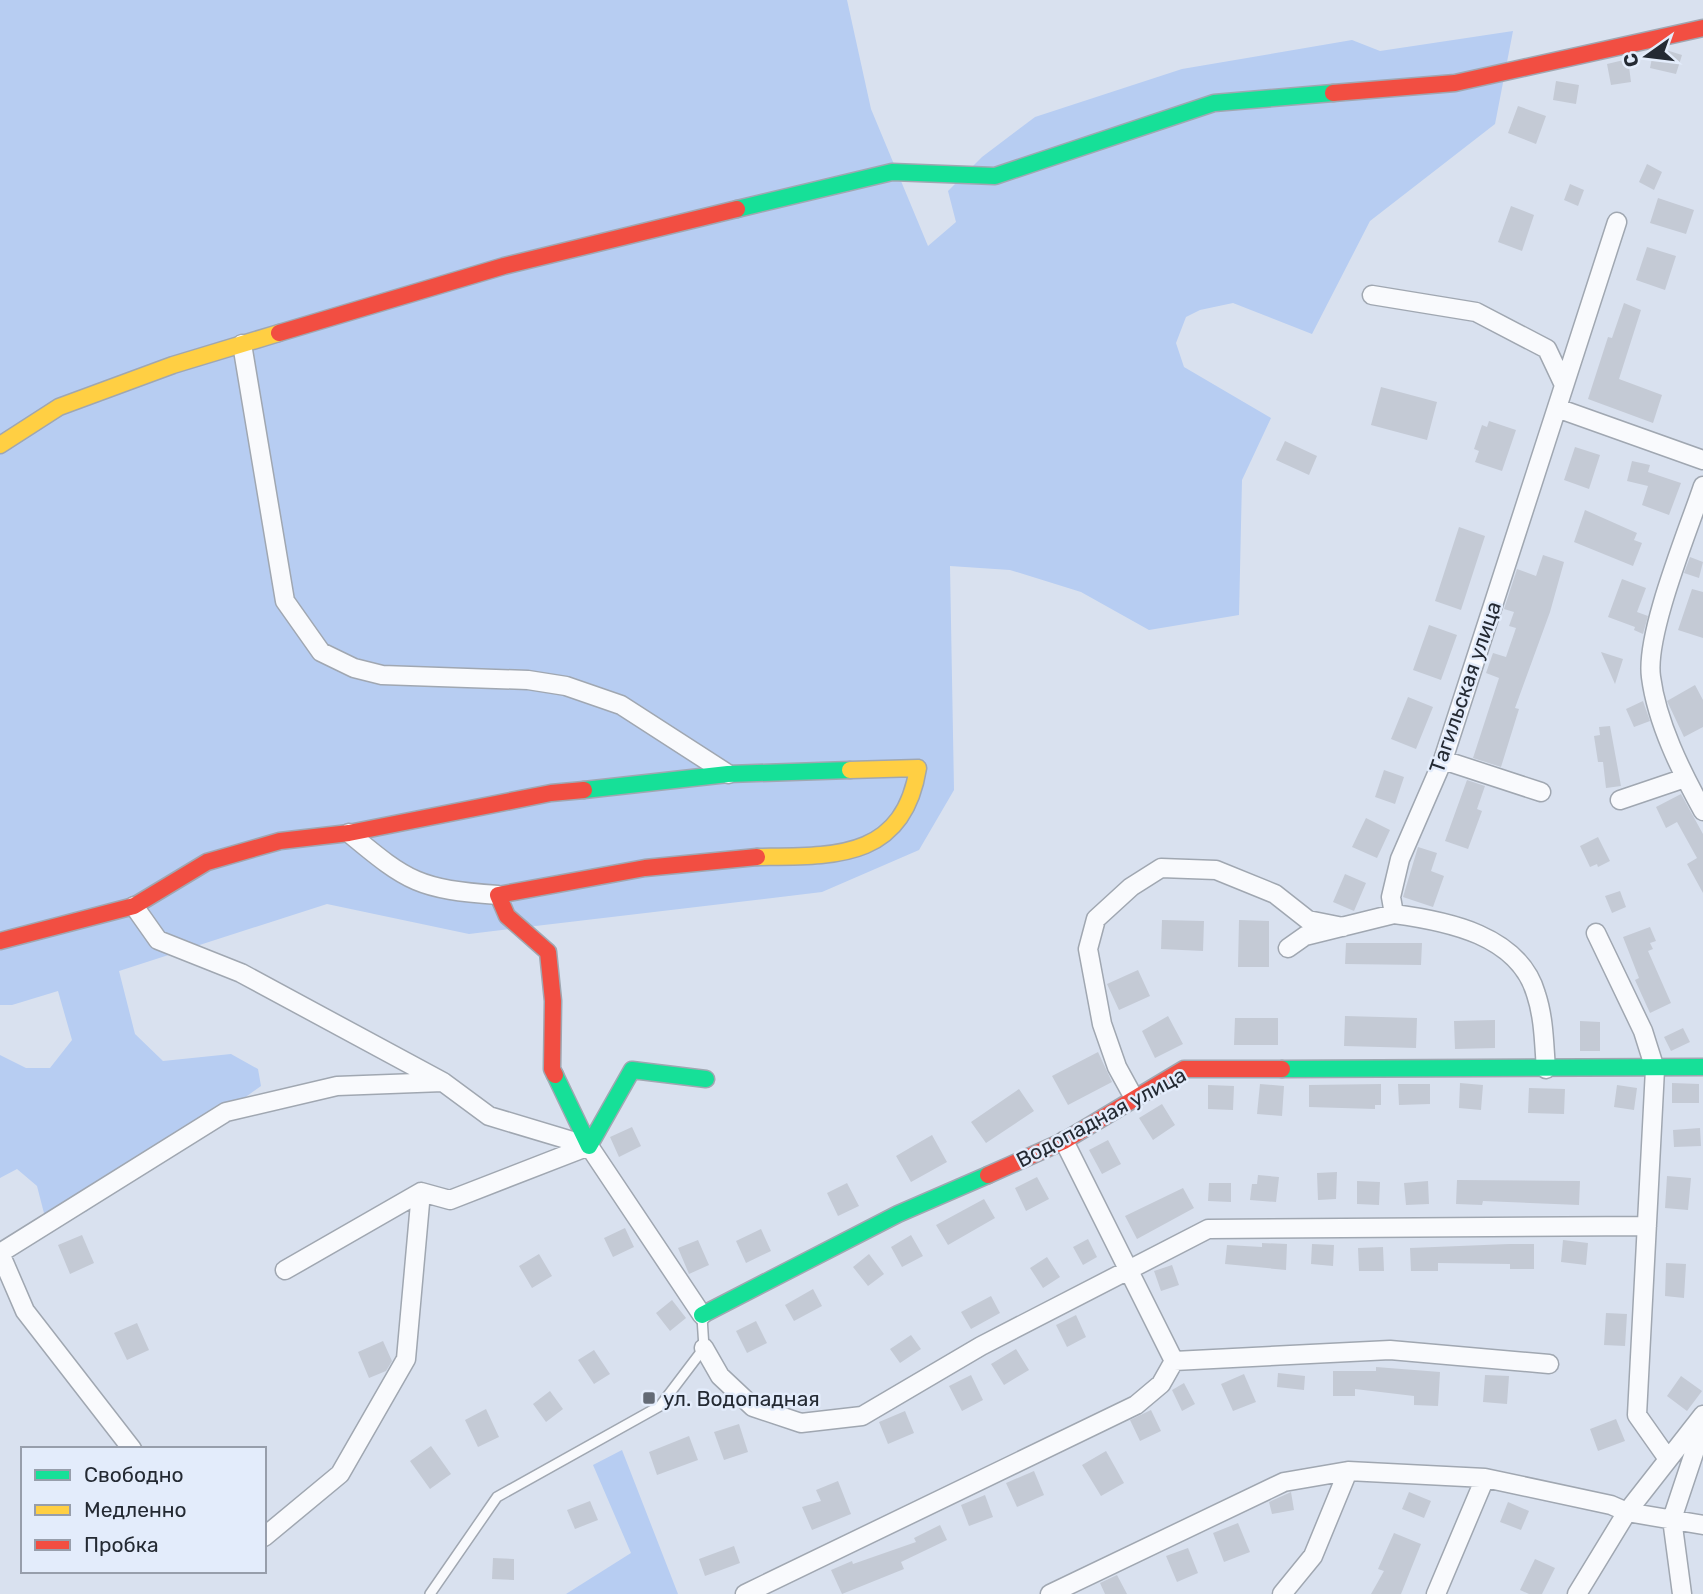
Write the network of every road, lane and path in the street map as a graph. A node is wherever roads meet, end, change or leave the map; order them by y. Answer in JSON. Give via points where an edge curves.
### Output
{"nodes":[{"id":1,"x":1703,"y":28,"type":"edge"},
{"id":2,"x":1617,"y":222,"type":"dead end"},
{"id":3,"x":1372,"y":295,"type":"dead end"},
{"id":4,"x":242,"y":344,"type":"junction"},
{"id":5,"x":1564,"y":385,"type":"junction"},
{"id":6,"x":1557,"y":408,"type":"junction"},
{"id":7,"x":0,"y":445,"type":"edge"},
{"id":8,"x":1703,"y":460,"type":"edge"},
{"id":9,"x":1703,"y":486,"type":"edge"},
{"id":10,"x":1443,"y":761,"type":"junction"},
{"id":11,"x":728,"y":774,"type":"junction"},
{"id":12,"x":1685,"y":778,"type":"junction"},
{"id":13,"x":1541,"y":792,"type":"dead end"},
{"id":14,"x":1620,"y":800,"type":"dead end"},
{"id":15,"x":1703,"y":811,"type":"edge"},
{"id":16,"x":349,"y":833,"type":"junction"},
{"id":17,"x":498,"y":895,"type":"junction"},
{"id":18,"x":134,"y":906,"type":"junction"},
{"id":19,"x":1394,"y":914,"type":"junction"},
{"id":20,"x":1343,"y":927,"type":"junction"},
{"id":21,"x":1595,"y":933,"type":"dead end"},
{"id":22,"x":0,"y":941,"type":"edge"},
{"id":23,"x":1288,"y":948,"type":"dead end"},
{"id":24,"x":1703,"y":1067,"type":"edge"},
{"id":25,"x":1546,"y":1069,"type":"junction"},
{"id":26,"x":1655,"y":1069,"type":"junction"},
{"id":27,"x":706,"y":1079,"type":"dead end"},
{"id":28,"x":443,"y":1082,"type":"junction"},
{"id":29,"x":1134,"y":1098,"type":"junction"},
{"id":30,"x":1064,"y":1141,"type":"junction"},
{"id":31,"x":589,"y":1146,"type":"junction"},
{"id":32,"x":421,"y":1192,"type":"junction"},
{"id":33,"x":1647,"y":1226,"type":"junction"},
{"id":34,"x":0,"y":1253,"type":"edge"},
{"id":35,"x":1128,"y":1269,"type":"junction"},
{"id":36,"x":285,"y":1270,"type":"dead end"},
{"id":37,"x":702,"y":1315,"type":"junction"},
{"id":38,"x":704,"y":1348,"type":"junction"},
{"id":39,"x":1174,"y":1361,"type":"junction"},
{"id":40,"x":1549,"y":1364,"type":"dead end"},
{"id":41,"x":1703,"y":1415,"type":"edge"},
{"id":42,"x":1703,"y":1426,"type":"edge"},
{"id":43,"x":130,"y":1447,"type":"edge"},
{"id":44,"x":1668,"y":1459,"type":"junction"},
{"id":45,"x":1348,"y":1471,"type":"junction"},
{"id":46,"x":1485,"y":1478,"type":"junction"},
{"id":47,"x":1627,"y":1512,"type":"junction"},
{"id":48,"x":1672,"y":1519,"type":"junction"},
{"id":49,"x":1703,"y":1525,"type":"edge"},
{"id":50,"x":266,"y":1535,"type":"edge"},
{"id":51,"x":430,"y":1594,"type":"edge"},
{"id":52,"x":744,"y":1594,"type":"edge"},
{"id":53,"x":1050,"y":1594,"type":"edge"},
{"id":54,"x":1282,"y":1594,"type":"edge"},
{"id":55,"x":1436,"y":1594,"type":"edge"},
{"id":56,"x":1577,"y":1594,"type":"edge"},
{"id":57,"x":1682,"y":1594,"type":"edge"}],
"edges":[{"from":1,"to":4,"type":"street","via":[[1455,83],[1214,103],[995,176],[892,172],[504,266]]},
{"from":2,"to":5,"type":"street","name":"Тагильская улица"},
{"from":3,"to":5,"type":"street","via":[[1476,312],[1547,349]]},
{"from":4,"to":7,"type":"street","via":[[59,407]]},
{"from":4,"to":11,"type":"street","via":[[285,601],[321,652],[382,675],[528,680],[566,686],[621,705]]},
{"from":5,"to":6,"type":"street","name":"Тагильская улица"},
{"from":6,"to":8,"type":"street"},
{"from":6,"to":10,"type":"street","name":"Тагильская улица"},
{"from":9,"to":12,"type":"street","via":[[1652,642],[1651,676]]},
{"from":10,"to":13,"type":"street"},
{"from":10,"to":19,"type":"street","name":"Тагильская улица","via":[[1400,859],[1391,897]]},
{"from":11,"to":16,"type":"street","via":[[551,793]]},
{"from":11,"to":17,"type":"street","via":[[918,768],[911,799],[878,840],[865,847],[636,869]]},
{"from":12,"to":14,"type":"street"},
{"from":12,"to":15,"type":"street"},
{"from":16,"to":17,"type":"street","via":[[414,882],[441,891]]},
{"from":16,"to":18,"type":"street","via":[[279,841],[218,858]]},
{"from":17,"to":31,"type":"street","via":[[507,916],[548,952],[552,1069]]},
{"from":18,"to":22,"type":"street"},
{"from":18,"to":28,"type":"street","via":[[158,940],[241,972]]},
{"from":19,"to":20,"type":"street"},
{"from":19,"to":25,"type":"street","via":[[1433,919],[1496,942],[1523,969],[1536,992]]},
{"from":20,"to":23,"type":"street","via":[[1305,936]]},
{"from":20,"to":29,"type":"street","via":[[1308,920],[1275,894],[1216,870],[1161,868],[1131,887],[1096,919],[1088,949],[1102,1024]]},
{"from":21,"to":26,"type":"street","via":[[1643,1031]]},
{"from":24,"to":26,"type":"street","name":"Водопадная улица"},
{"from":25,"to":26,"type":"street","name":"Водопадная улица"},
{"from":25,"to":29,"type":"street","name":"Водопадная улица","via":[[1184,1069]]},
{"from":26,"to":33,"type":"street"},
{"from":27,"to":31,"type":"street","via":[[632,1070]]},
{"from":28,"to":31,"type":"street","via":[[489,1116]]},
{"from":28,"to":34,"type":"street","via":[[337,1086],[226,1112]]},
{"from":29,"to":30,"type":"street","name":"Водопадная улица"},
{"from":30,"to":35,"type":"street"},
{"from":30,"to":37,"type":"street","name":"Водопадная улица","via":[[898,1214]]},
{"from":31,"to":32,"type":"street","via":[[450,1200]]},
{"from":31,"to":37,"type":"street"},
{"from":32,"to":36,"type":"street"},
{"from":32,"to":50,"type":"street","via":[[406,1359],[340,1474]]},
{"from":33,"to":35,"type":"street","via":[[1209,1229]]},
{"from":33,"to":44,"type":"street","via":[[1637,1415]]},
{"from":34,"to":43,"type":"street","via":[[25,1311]]},
{"from":35,"to":38,"type":"street","via":[[981,1346],[862,1416],[802,1423],[753,1407],[720,1376]]},
{"from":35,"to":39,"type":"street"},
{"from":37,"to":38,"type":"lane"},
{"from":38,"to":51,"type":"lane","via":[[660,1406],[497,1497]]},
{"from":39,"to":40,"type":"street","via":[[1390,1350]]},
{"from":39,"to":52,"type":"street","via":[[1161,1384],[1136,1405]]},
{"from":41,"to":44,"type":"street"},
{"from":42,"to":48,"type":"street"},
{"from":44,"to":47,"type":"street"},
{"from":45,"to":46,"type":"street"},
{"from":45,"to":53,"type":"street","via":[[1284,1482]]},
{"from":45,"to":54,"type":"street","via":[[1313,1556]]},
{"from":46,"to":47,"type":"street"},
{"from":46,"to":55,"type":"street"},
{"from":47,"to":48,"type":"street"},
{"from":47,"to":56,"type":"street"},
{"from":48,"to":49,"type":"street"},
{"from":48,"to":57,"type":"street"}]}
